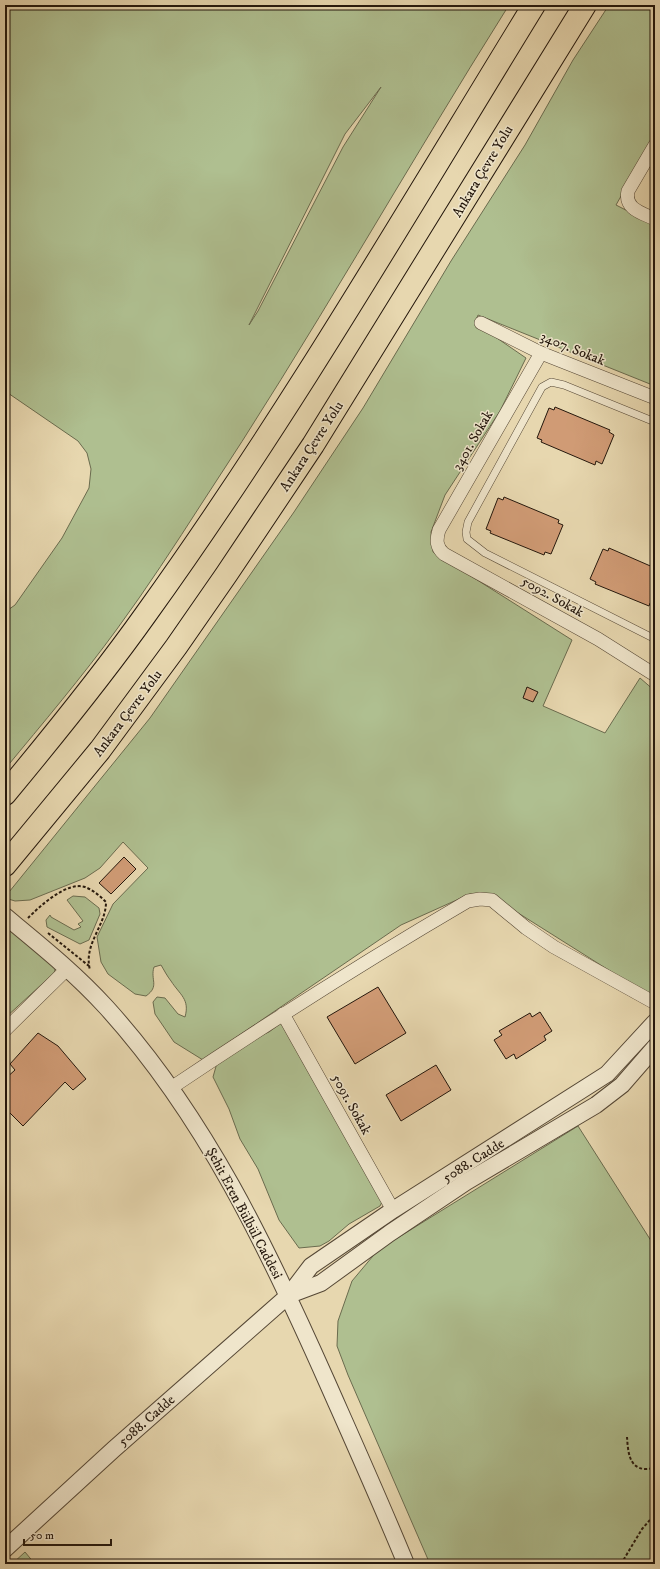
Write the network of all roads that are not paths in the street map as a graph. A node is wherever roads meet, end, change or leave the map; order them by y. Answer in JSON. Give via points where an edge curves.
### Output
{"nodes":[{"id":1,"x":534,"y":5,"type":"edge"},
{"id":2,"x":585,"y":5,"type":"edge"},
{"id":3,"x":655,"y":145,"type":"edge"},
{"id":4,"x":655,"y":219,"type":"edge"},
{"id":5,"x":481,"y":322,"type":"dead end"},
{"id":6,"x":541,"y":353,"type":"junction"},
{"id":7,"x":655,"y":398,"type":"edge"},
{"id":8,"x":655,"y":422,"type":"edge"},
{"id":9,"x":437,"y":545,"type":"joint"},
{"id":10,"x":655,"y":639,"type":"edge"},
{"id":11,"x":655,"y":675,"type":"edge"},
{"id":12,"x":5,"y":794,"type":"edge"},
{"id":13,"x":5,"y":865,"type":"edge"},
{"id":14,"x":7,"y":918,"type":"edge"},
{"id":15,"x":68,"y":968,"type":"junction"},
{"id":16,"x":655,"y":1003,"type":"edge"},
{"id":17,"x":282,"y":1014,"type":"junction"},
{"id":18,"x":655,"y":1022,"type":"edge"},
{"id":19,"x":5,"y":1030,"type":"edge"},
{"id":20,"x":655,"y":1047,"type":"edge"},
{"id":21,"x":171,"y":1088,"type":"junction"},
{"id":22,"x":393,"y":1210,"type":"junction"},
{"id":23,"x":289,"y":1295,"type":"junction"},
{"id":24,"x":6,"y":1545,"type":"edge"},
{"id":25,"x":406,"y":1564,"type":"edge"}],
"edges":[{"from":1,"to":12,"type":"highway","via":[[281,415],[193,547],[70,716]]},
{"from":2,"to":13,"type":"highway","name":"Ankara Çevre Yolu","via":[[313,445],[176,647],[100,750]]},
{"from":3,"to":4,"type":"street","via":[[628,191],[627,200],[632,208]]},
{"from":5,"to":6,"type":"street","name":"3407. Sokak"},
{"from":6,"to":7,"type":"street","name":"3407. Sokak"},
{"from":6,"to":9,"type":"street","name":"3401. Sokak","via":[[439,530]]},
{"from":8,"to":10,"type":"lane","via":[[564,385],[551,382],[542,387],[468,522],[466,532],[467,539],[485,553]]},
{"from":9,"to":11,"type":"street","name":"5092. Sokak","via":[[444,554],[598,639]]},
{"from":14,"to":15,"type":"street","name":"Şehit Eren Bülbül Caddesi"},
{"from":15,"to":19,"type":"street"},
{"from":15,"to":21,"type":"street","name":"Şehit Eren Bülbül Caddesi","via":[[106,1006]]},
{"from":16,"to":17,"type":"street","via":[[554,947],[492,900],[480,899],[468,901]]},
{"from":17,"to":21,"type":"street"},
{"from":17,"to":22,"type":"street","name":"5091. Sokak"},
{"from":18,"to":22,"type":"street","name":"5088. Cadde","via":[[606,1074]]},
{"from":20,"to":23,"type":"street","name":"5088. Cadde","via":[[622,1084],[596,1105],[466,1182],[321,1282]]},
{"from":21,"to":23,"type":"street","name":"Şehit Eren Bülbül Caddesi","via":[[198,1127],[244,1205]]},
{"from":22,"to":23,"type":"street","name":"5088. Cadde","via":[[312,1266]]},
{"from":23,"to":24,"type":"street","name":"5088. Cadde"},
{"from":23,"to":25,"type":"street","name":"Şehit Eren Bülbül Caddesi"}]}
